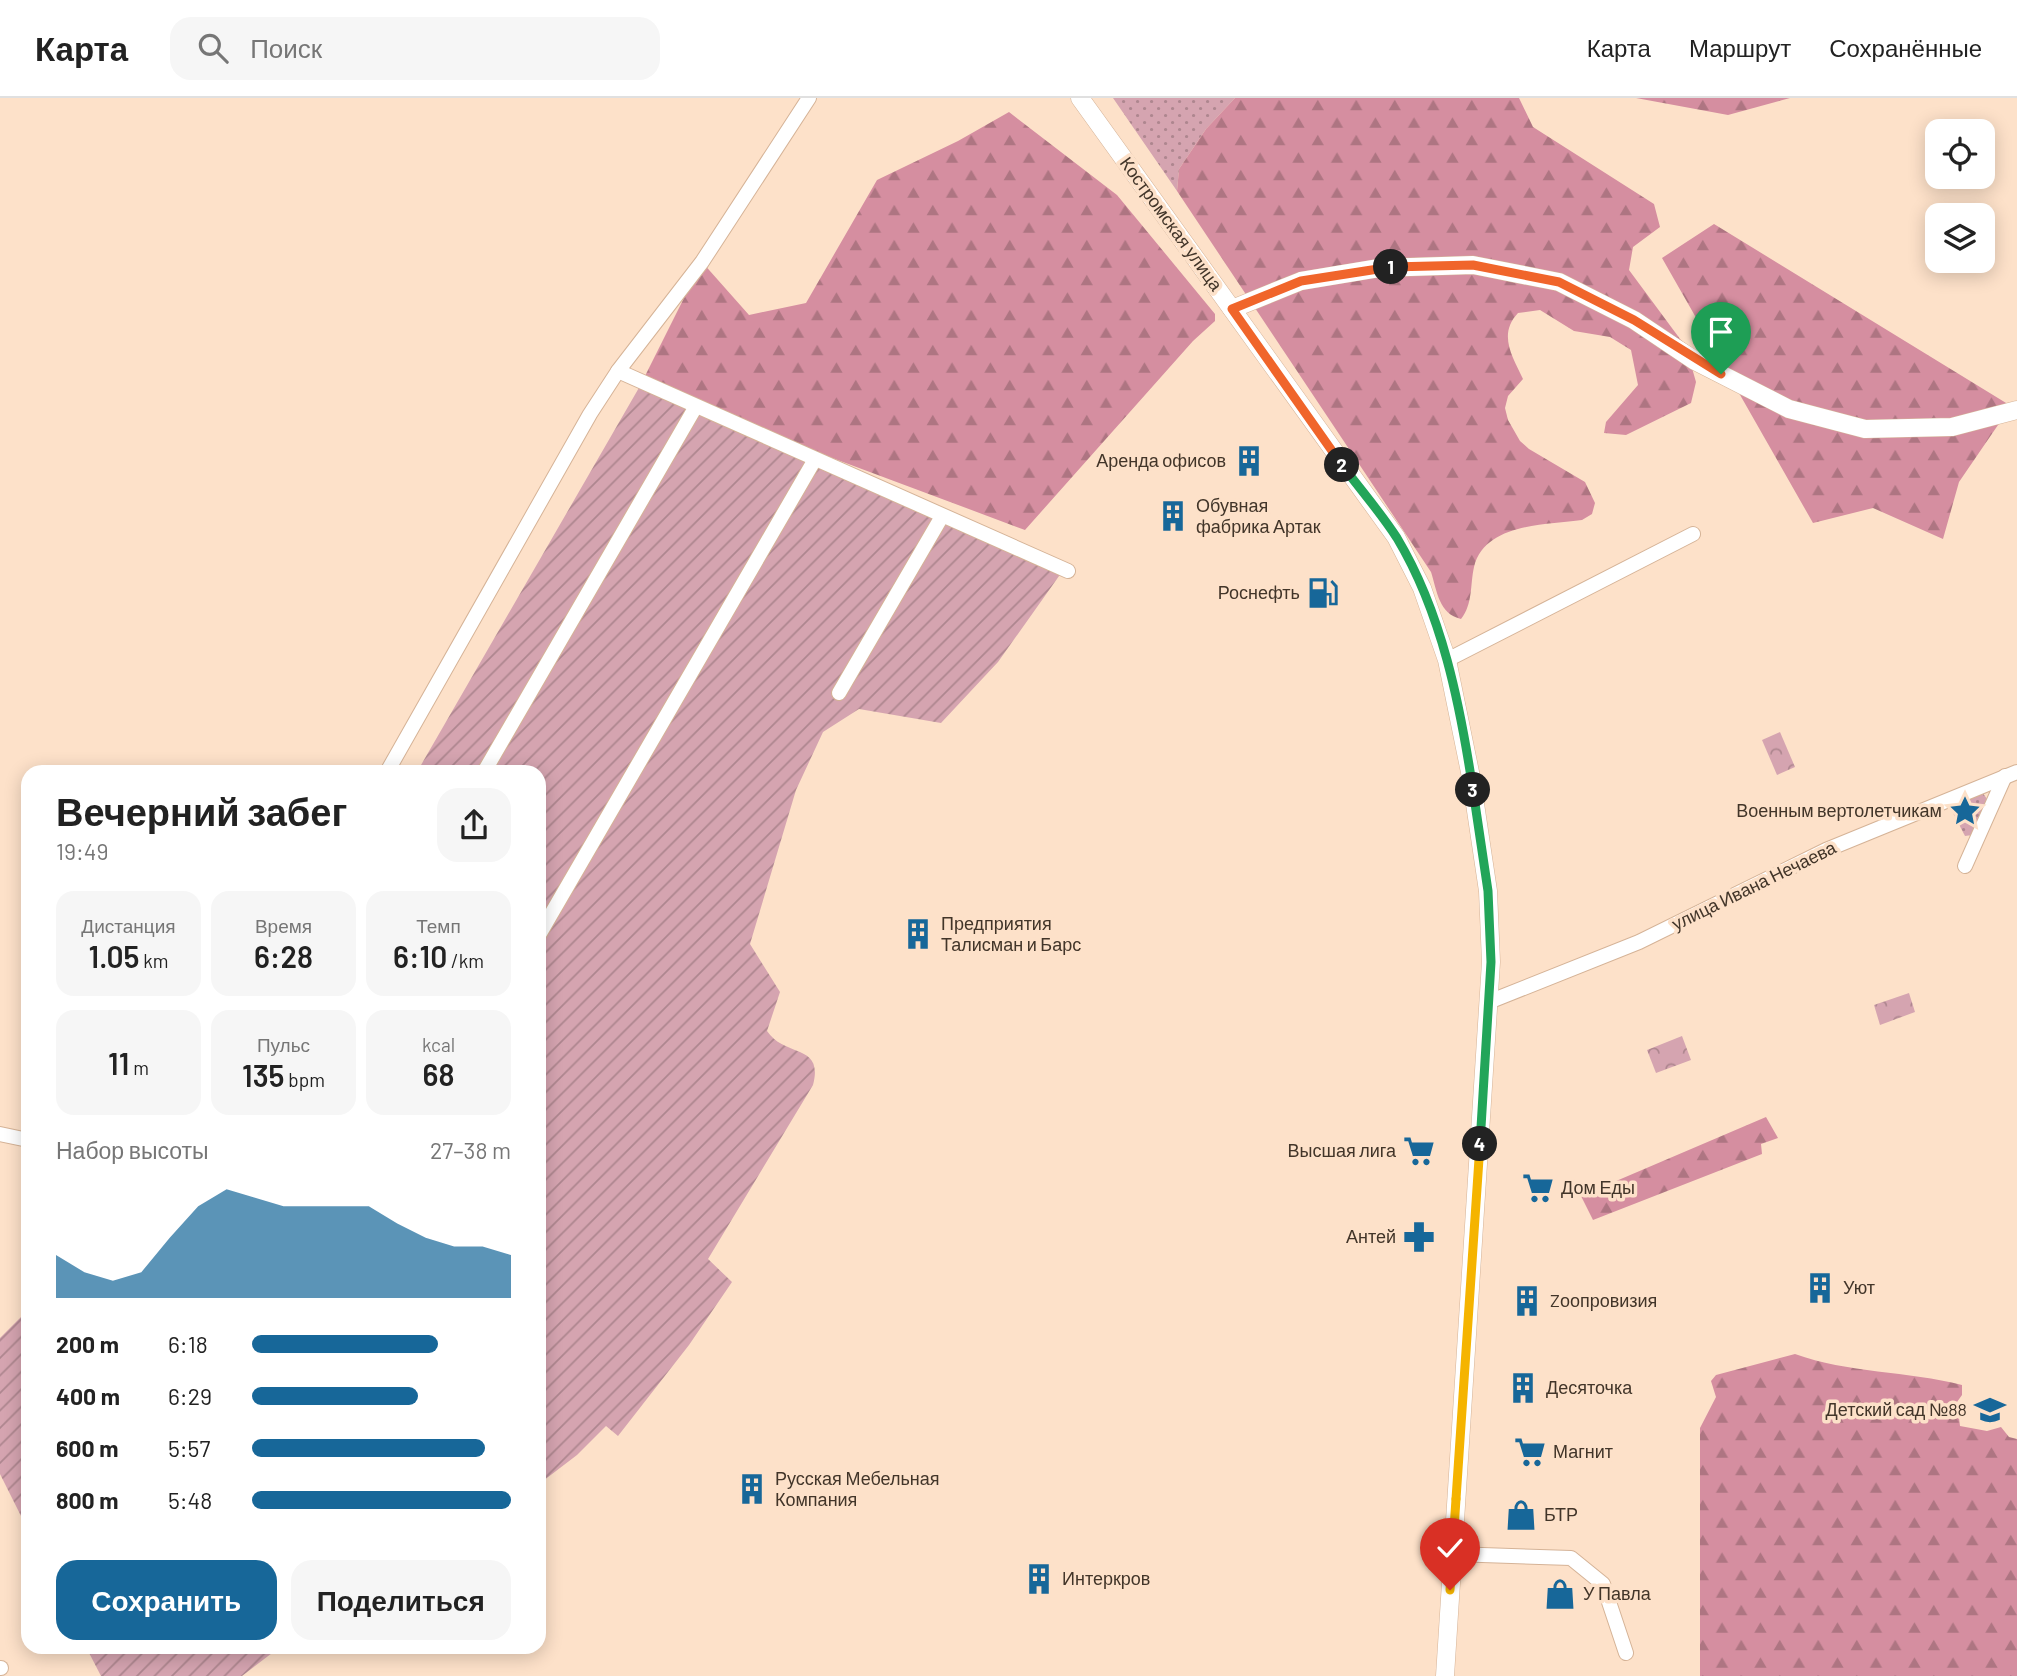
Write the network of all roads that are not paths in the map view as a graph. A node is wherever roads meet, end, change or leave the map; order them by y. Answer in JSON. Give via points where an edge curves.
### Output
{"nodes":[{"id":1,"x":809,"y":98,"type":"edge"},
{"id":2,"x":1080,"y":98,"type":"edge"},
{"id":3,"x":1232,"y":309,"type":"junction"},
{"id":4,"x":618,"y":372,"type":"junction"},
{"id":5,"x":695,"y":408,"type":"junction"},
{"id":6,"x":2017,"y":410,"type":"edge"},
{"id":7,"x":814,"y":461,"type":"junction"},
{"id":8,"x":941,"y":518,"type":"junction"},
{"id":9,"x":1693,"y":534,"type":"dead end"},
{"id":10,"x":1068,"y":571,"type":"dead end"},
{"id":11,"x":1447,"y":660,"type":"junction"},
{"id":12,"x":839,"y":693,"type":"dead end"},
{"id":13,"x":391,"y":765,"type":"edge"},
{"id":14,"x":488,"y":765,"type":"edge"},
{"id":15,"x":2011,"y":774,"type":"edge"},
{"id":16,"x":1965,"y":866,"type":"dead end"},
{"id":17,"x":546,"y":923,"type":"edge"},
{"id":18,"x":1491,"y":1001,"type":"junction"},
{"id":19,"x":0,"y":1134,"type":"edge"},
{"id":20,"x":21,"y":1138,"type":"edge"},
{"id":21,"x":1453,"y":1554,"type":"junction"},
{"id":22,"x":1626,"y":1653,"type":"dead end"},
{"id":23,"x":1445,"y":1676,"type":"edge"}],
"edges":[{"from":1,"to":4,"type":"street","via":[[709,251]]},
{"from":2,"to":3,"type":"main road","name":"Костромская улица"},
{"from":3,"to":6,"type":"main road","via":[[1301,281],[1379,268],[1473,265],[1559,282],[1789,410],[1865,429],[1952,427]]},
{"from":3,"to":11,"type":"main road","name":"Костромская улица","via":[[1396,537],[1422,588]]},
{"from":4,"to":5,"type":"street"},
{"from":4,"to":13,"type":"street"},
{"from":5,"to":7,"type":"street"},
{"from":5,"to":14,"type":"street"},
{"from":7,"to":8,"type":"street"},
{"from":7,"to":17,"type":"street"},
{"from":8,"to":10,"type":"street"},
{"from":8,"to":12,"type":"street"},
{"from":9,"to":11,"type":"street"},
{"from":11,"to":18,"type":"main road","name":"Костромская улица","via":[[1488,891]]},
{"from":15,"to":16,"type":"street"},
{"from":15,"to":18,"type":"street","name":"улица Ивана Нечаева","via":[[1826,850],[1639,942]]},
{"from":18,"to":21,"type":"main road","name":"Костромская улица"},
{"from":19,"to":20,"type":"street"},
{"from":21,"to":22,"type":"street","via":[[1571,1558],[1602,1584]]},
{"from":21,"to":23,"type":"main road","name":"Костромская улица"}]}
